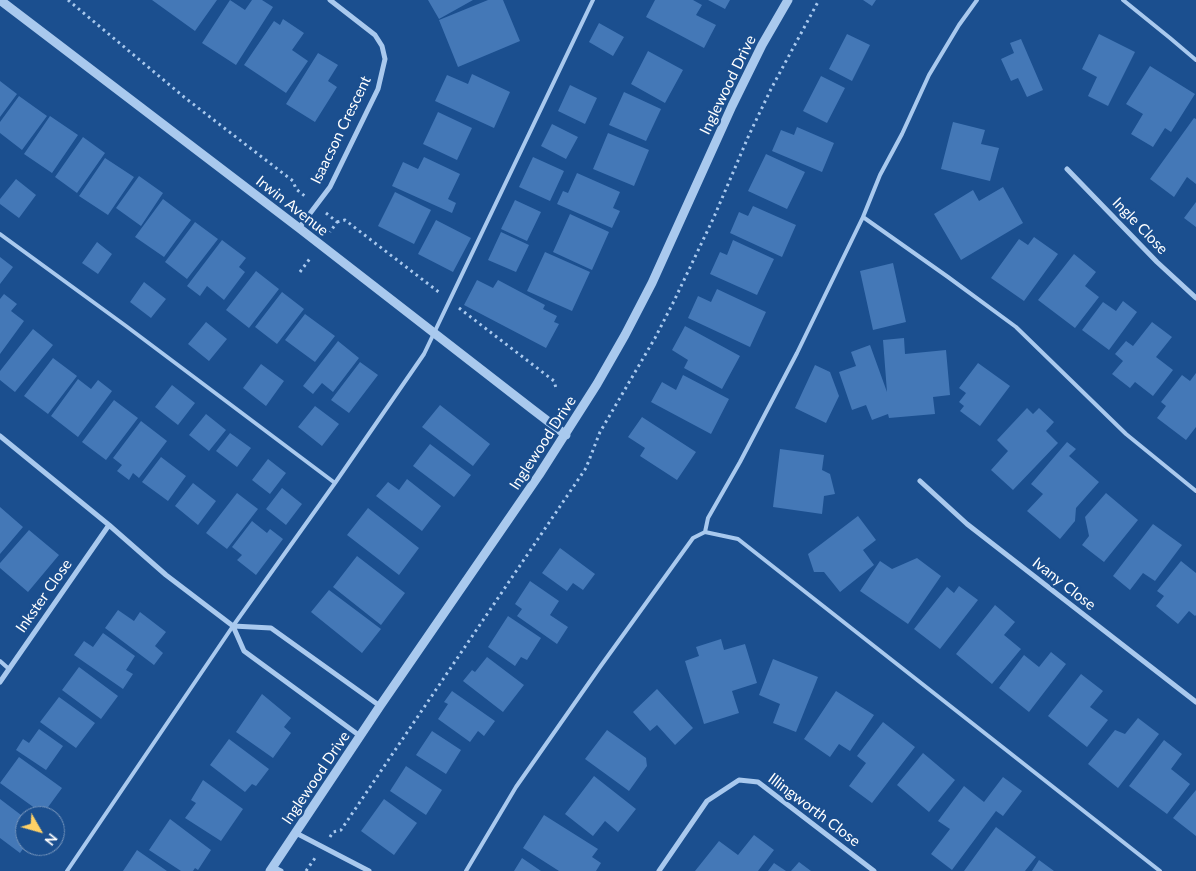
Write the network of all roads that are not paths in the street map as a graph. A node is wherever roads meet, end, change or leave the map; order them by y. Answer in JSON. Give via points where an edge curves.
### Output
{"nodes":[{"id":1,"x":0,"y":0,"type":"edge"},
{"id":2,"x":330,"y":0,"type":"edge"},
{"id":3,"x":587,"y":0,"type":"edge"},
{"id":4,"x":788,"y":0,"type":"edge"},
{"id":5,"x":977,"y":0,"type":"edge"},
{"id":6,"x":1123,"y":0,"type":"edge"},
{"id":7,"x":592,"y":2,"type":"edge"},
{"id":8,"x":1196,"y":60,"type":"edge"},
{"id":9,"x":1067,"y":170,"type":"dead end"},
{"id":10,"x":863,"y":217,"type":"junction"},
{"id":11,"x":299,"y":228,"type":"junction"},
{"id":12,"x":0,"y":234,"type":"edge"},
{"id":13,"x":1196,"y":298,"type":"edge"},
{"id":14,"x":434,"y":333,"type":"junction"},
{"id":15,"x":566,"y":435,"type":"junction"},
{"id":16,"x":0,"y":436,"type":"edge"},
{"id":17,"x":920,"y":481,"type":"dead end"},
{"id":18,"x":335,"y":483,"type":"junction"},
{"id":19,"x":1196,"y":491,"type":"edge"},
{"id":20,"x":109,"y":525,"type":"junction"},
{"id":21,"x":705,"y":532,"type":"junction"},
{"id":22,"x":234,"y":626,"type":"junction"},
{"id":23,"x":0,"y":661,"type":"edge"},
{"id":24,"x":9,"y":669,"type":"junction"},
{"id":25,"x":0,"y":682,"type":"edge"},
{"id":26,"x":1196,"y":702,"type":"edge"},
{"id":27,"x":380,"y":706,"type":"junction"},
{"id":28,"x":360,"y":736,"type":"junction"},
{"id":29,"x":296,"y":833,"type":"junction"},
{"id":30,"x":275,"y":870,"type":"edge"},
{"id":31,"x":67,"y":871,"type":"edge"},
{"id":32,"x":369,"y":871,"type":"edge"},
{"id":33,"x":466,"y":871,"type":"edge"},
{"id":34,"x":659,"y":871,"type":"edge"},
{"id":35,"x":874,"y":871,"type":"edge"},
{"id":36,"x":1160,"y":871,"type":"edge"}],
"edges":[{"from":1,"to":11,"type":"street","name":"Irwin Avenue"},
{"from":2,"to":11,"type":"street","name":"Isaacson Crescent","via":[[375,34],[385,59],[378,89],[330,187]]},
{"from":3,"to":7,"type":"lane"},
{"from":4,"to":15,"type":"street","name":"Inglewood Drive","via":[[732,106],[652,283]]},
{"from":5,"to":10,"type":"lane","via":[[958,25],[929,75]]},
{"from":6,"to":8,"type":"lane"},
{"from":7,"to":14,"type":"lane"},
{"from":9,"to":13,"type":"street","name":"Ingle Close"},
{"from":10,"to":19,"type":"lane","via":[[1016,327],[1126,434]]},
{"from":10,"to":21,"type":"lane","via":[[797,353],[708,518]]},
{"from":11,"to":14,"type":"street","name":"Irwin Avenue"},
{"from":12,"to":18,"type":"lane"},
{"from":14,"to":15,"type":"street","name":"Irwin Avenue"},
{"from":14,"to":18,"type":"lane","via":[[424,354]]},
{"from":15,"to":27,"type":"street","name":"Inglewood Drive"},
{"from":16,"to":20,"type":"street"},
{"from":17,"to":26,"type":"street","name":"Ivany Close","via":[[967,524]]},
{"from":18,"to":22,"type":"lane"},
{"from":20,"to":22,"type":"street","via":[[166,575]]},
{"from":20,"to":24,"type":"street","name":"Inkster Close"},
{"from":21,"to":33,"type":"lane","via":[[693,538],[594,674],[516,787]]},
{"from":21,"to":36,"type":"lane","via":[[738,539]]},
{"from":22,"to":27,"type":"street","via":[[271,628]]},
{"from":22,"to":28,"type":"street","via":[[244,651]]},
{"from":22,"to":31,"type":"lane"},
{"from":23,"to":24,"type":"lane"},
{"from":24,"to":25,"type":"street","name":"Inkster Close"},
{"from":27,"to":28,"type":"street","name":"Inglewood Drive"},
{"from":28,"to":29,"type":"street","name":"Inglewood Drive"},
{"from":29,"to":30,"type":"street","name":"Inglewood Drive"},
{"from":29,"to":32,"type":"street"},
{"from":34,"to":35,"type":"street","name":"Illingworth Close","via":[[707,801],[739,780],[758,782]]}]}
